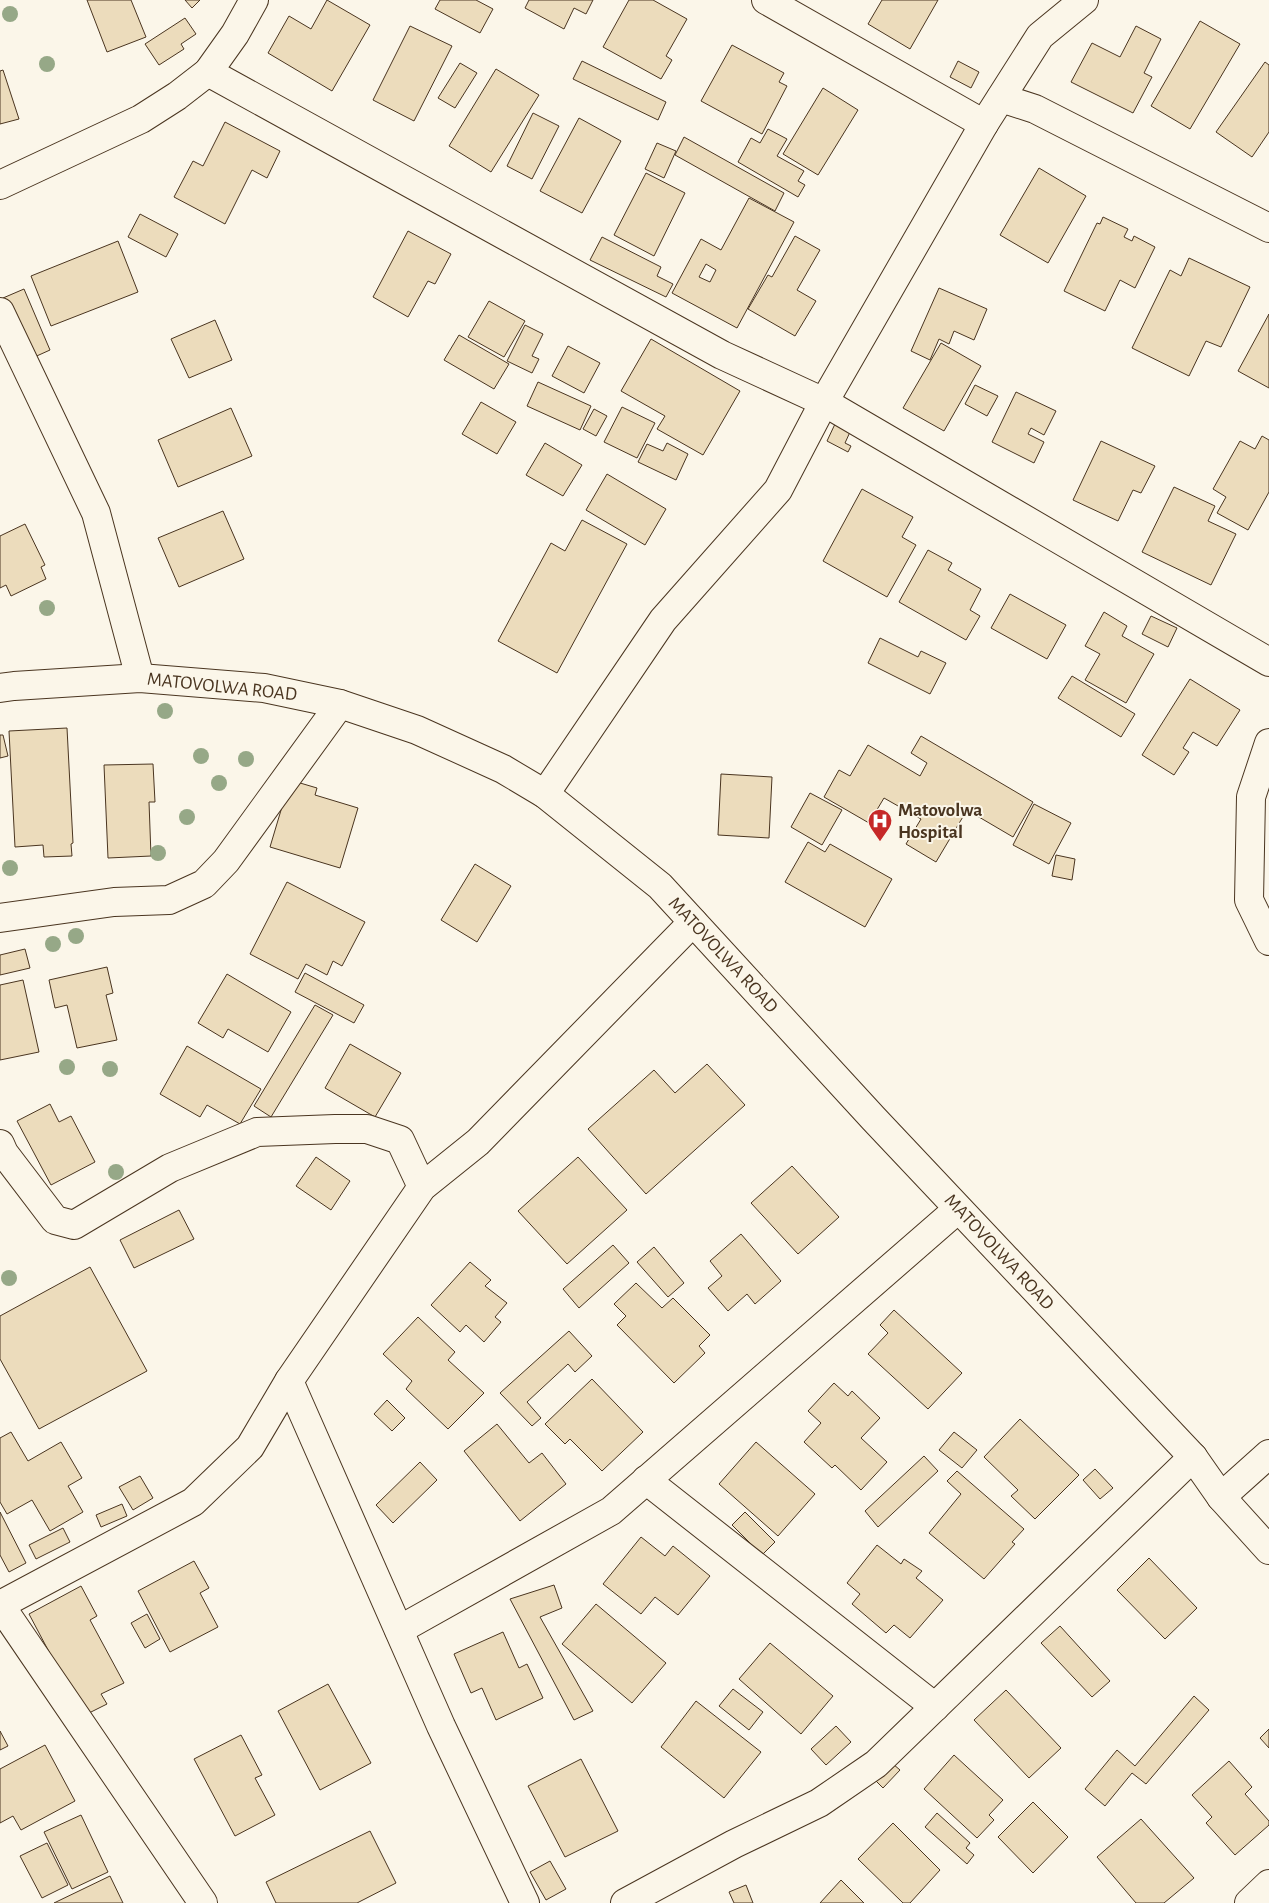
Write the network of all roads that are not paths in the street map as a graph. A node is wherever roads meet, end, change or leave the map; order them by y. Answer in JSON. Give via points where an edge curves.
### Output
{"nodes":[{"id":1,"x":254,"y":0,"type":"edge"},
{"id":2,"x":766,"y":0,"type":"edge"},
{"id":3,"x":1084,"y":0,"type":"edge"},
{"id":4,"x":208,"y":72,"type":"junction"},
{"id":5,"x":1001,"y":98,"type":"junction"},
{"id":6,"x":984,"y":124,"type":"junction"},
{"id":7,"x":0,"y":185,"type":"edge"},
{"id":8,"x":1269,"y":228,"type":"edge"},
{"id":9,"x":0,"y":312,"type":"edge"},
{"id":10,"x":824,"y":402,"type":"junction"},
{"id":11,"x":1269,"y":662,"type":"edge"},
{"id":12,"x":140,"y":678,"type":"junction"},
{"id":13,"x":0,"y":688,"type":"edge"},
{"id":14,"x":340,"y":704,"type":"junction"},
{"id":15,"x":1266,"y":761,"type":"edge"},
{"id":16,"x":545,"y":794,"type":"junction"},
{"id":17,"x":0,"y":918,"type":"edge"},
{"id":18,"x":693,"y":922,"type":"junction"},
{"id":19,"x":1269,"y":941,"type":"edge"},
{"id":20,"x":0,"y":1144,"type":"edge"},
{"id":21,"x":422,"y":1188,"type":"junction"},
{"id":22,"x":958,"y":1209,"type":"junction"},
{"id":23,"x":290,"y":1381,"type":"junction"},
{"id":24,"x":1269,"y":1454,"type":"edge"},
{"id":25,"x":1193,"y":1456,"type":"junction"},
{"id":26,"x":646,"y":1480,"type":"junction"},
{"id":27,"x":1221,"y":1498,"type":"junction"},
{"id":28,"x":1269,"y":1550,"type":"edge"},
{"id":29,"x":0,"y":1605,"type":"edge"},
{"id":30,"x":399,"y":1630,"type":"junction"},
{"id":31,"x":935,"y":1707,"type":"junction"},
{"id":32,"x":1269,"y":1884,"type":"edge"},
{"id":33,"x":203,"y":1903,"type":"edge"},
{"id":34,"x":525,"y":1903,"type":"edge"},
{"id":35,"x":625,"y":1903,"type":"edge"},
{"id":36,"x":1248,"y":1903,"type":"edge"}],
"edges":[{"from":1,"to":4,"type":"street"},
{"from":2,"to":6,"type":"street"},
{"from":3,"to":5,"type":"street","via":[[1040,36]]},
{"from":4,"to":7,"type":"street","via":[[141,119]]},
{"from":4,"to":10,"type":"street","via":[[722,355]]},
{"from":5,"to":6,"type":"street"},
{"from":5,"to":8,"type":"street","via":[[1034,109]]},
{"from":6,"to":10,"type":"street"},
{"from":9,"to":12,"type":"street","via":[[96,513]]},
{"from":10,"to":11,"type":"street"},
{"from":10,"to":16,"type":"street","via":[[778,490],[663,620]]},
{"from":12,"to":13,"type":"street","name":"MATOVOLWA ROAD"},
{"from":12,"to":14,"type":"street","name":"MATOVOLWA ROAD","via":[[264,688]]},
{"from":14,"to":16,"type":"street","name":"MATOVOLWA ROAD","via":[[417,730],[503,769]]},
{"from":14,"to":17,"type":"street","via":[[226,861],[204,884],[169,900],[114,902]]},
{"from":15,"to":19,"type":"street","via":[[1251,797],[1249,900]]},
{"from":16,"to":18,"type":"street","name":"MATOVOLWA ROAD","via":[[660,886]]},
{"from":18,"to":21,"type":"street","via":[[478,1142]]},
{"from":18,"to":22,"type":"street","name":"MATOVOLWA ROAD"},
{"from":20,"to":21,"type":"street","via":[[55,1220],[74,1224],[170,1168],[257,1132],[367,1129],[400,1140]]},
{"from":21,"to":23,"type":"street"},
{"from":22,"to":25,"type":"street","name":"MATOVOLWA ROAD"},
{"from":22,"to":26,"type":"street"},
{"from":23,"to":29,"type":"street","via":[[250,1446],[193,1502]]},
{"from":23,"to":30,"type":"street"},
{"from":24,"to":27,"type":"street"},
{"from":25,"to":27,"type":"street","name":"MATOVOLWA ROAD"},
{"from":25,"to":31,"type":"street"},
{"from":26,"to":30,"type":"street","via":[[611,1512]]},
{"from":26,"to":31,"type":"street"},
{"from":27,"to":28,"type":"street","name":"MATOVOLWA ROAD"},
{"from":29,"to":33,"type":"street"},
{"from":30,"to":34,"type":"street"},
{"from":31,"to":35,"type":"street","via":[[876,1764],[819,1803],[734,1844]]},
{"from":32,"to":36,"type":"street"}]}
